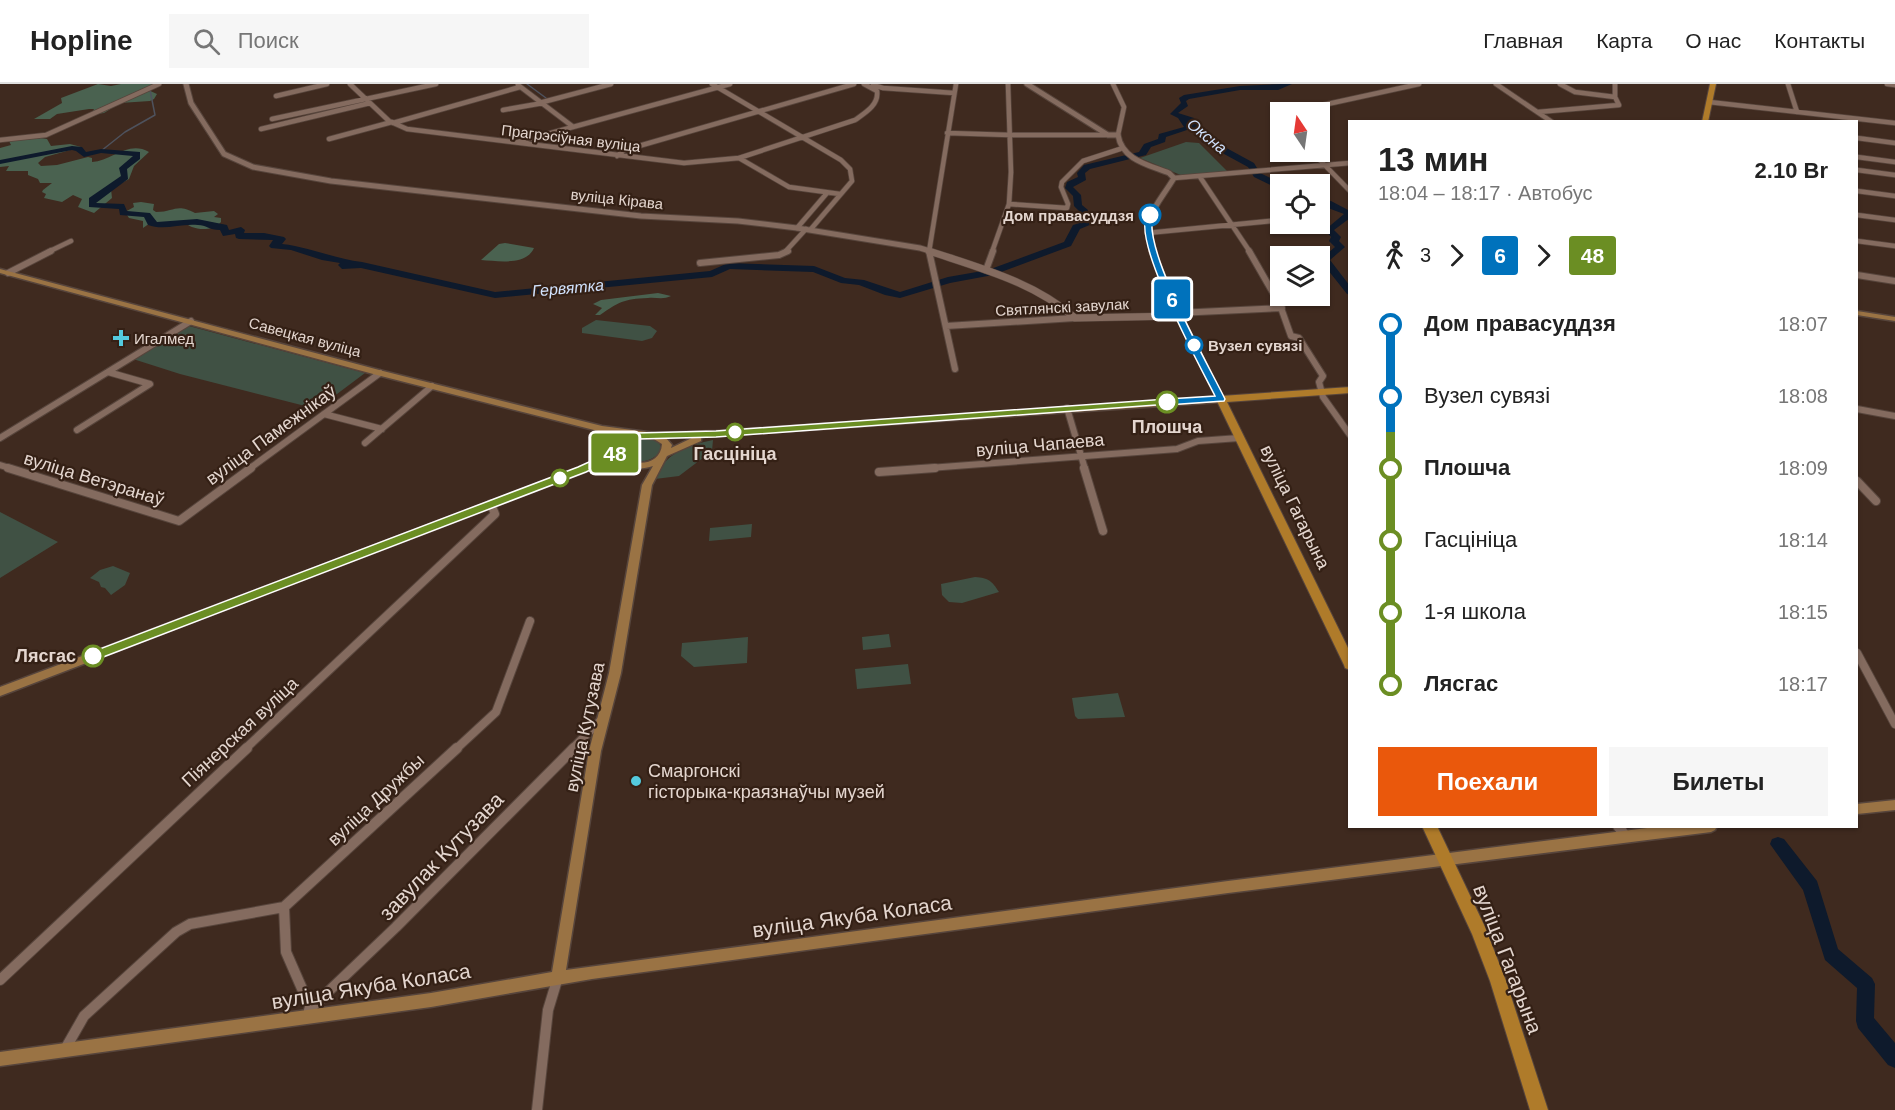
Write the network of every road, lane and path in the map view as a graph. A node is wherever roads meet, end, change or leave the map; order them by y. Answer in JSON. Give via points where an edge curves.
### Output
{"nodes":[{"id":1,"x":159,"y":84,"type":"edge"},
{"id":2,"x":186,"y":84,"type":"edge"},
{"id":3,"x":327,"y":84,"type":"edge"},
{"id":4,"x":350,"y":84,"type":"edge"},
{"id":5,"x":436,"y":84,"type":"edge"},
{"id":6,"x":611,"y":84,"type":"edge"},
{"id":7,"x":712,"y":84,"type":"edge"},
{"id":8,"x":730,"y":84,"type":"edge"},
{"id":9,"x":854,"y":84,"type":"edge"},
{"id":10,"x":864,"y":84,"type":"edge"},
{"id":11,"x":871,"y":84,"type":"edge"},
{"id":12,"x":956,"y":84,"type":"edge"},
{"id":13,"x":1008,"y":84,"type":"edge"},
{"id":14,"x":1027,"y":84,"type":"edge"},
{"id":15,"x":1113,"y":84,"type":"edge"},
{"id":16,"x":1419,"y":84,"type":"edge"},
{"id":17,"x":1497,"y":84,"type":"edge"},
{"id":18,"x":1504,"y":84,"type":"edge"},
{"id":19,"x":1560,"y":84,"type":"edge"},
{"id":20,"x":1615,"y":84,"type":"edge"},
{"id":21,"x":1713,"y":84,"type":"edge"},
{"id":22,"x":1788,"y":84,"type":"edge"},
{"id":23,"x":1887,"y":84,"type":"edge"},
{"id":24,"x":518,"y":85,"type":"edge"},
{"id":25,"x":1895,"y":85,"type":"edge"},
{"id":26,"x":717,"y":87,"type":"junction"},
{"id":27,"x":879,"y":90,"type":"junction"},
{"id":28,"x":954,"y":93,"type":"junction"},
{"id":29,"x":276,"y":96,"type":"dead end"},
{"id":30,"x":1615,"y":97,"type":"junction"},
{"id":31,"x":368,"y":101,"type":"junction"},
{"id":32,"x":1709,"y":102,"type":"junction"},
{"id":33,"x":544,"y":103,"type":"junction"},
{"id":34,"x":1330,"y":103,"type":"edge"},
{"id":35,"x":503,"y":110,"type":"dead end"},
{"id":36,"x":324,"y":111,"type":"junction"},
{"id":37,"x":761,"y":111,"type":"junction"},
{"id":38,"x":1787,"y":111,"type":"junction"},
{"id":39,"x":1538,"y":112,"type":"junction"},
{"id":40,"x":1797,"y":112,"type":"junction"},
{"id":41,"x":272,"y":119,"type":"dead end"},
{"id":42,"x":1549,"y":120,"type":"edge"},
{"id":43,"x":1705,"y":120,"type":"edge"},
{"id":44,"x":1790,"y":120,"type":"edge"},
{"id":45,"x":392,"y":123,"type":"junction"},
{"id":46,"x":1895,"y":123,"type":"edge"},
{"id":47,"x":572,"y":126,"type":"junction"},
{"id":48,"x":261,"y":129,"type":"dead end"},
{"id":49,"x":947,"y":133,"type":"junction"},
{"id":50,"x":1010,"y":135,"type":"junction"},
{"id":51,"x":1108,"y":135,"type":"junction"},
{"id":52,"x":1118,"y":135,"type":"junction"},
{"id":53,"x":803,"y":137,"type":"junction"},
{"id":54,"x":1858,"y":138,"type":"edge"},
{"id":55,"x":329,"y":139,"type":"dead end"},
{"id":56,"x":0,"y":140,"type":"edge"},
{"id":57,"x":517,"y":143,"type":"junction"},
{"id":58,"x":1895,"y":143,"type":"edge"},
{"id":59,"x":1120,"y":148,"type":"junction"},
{"id":60,"x":617,"y":156,"type":"junction"},
{"id":61,"x":1858,"y":157,"type":"edge"},
{"id":62,"x":740,"y":158,"type":"junction"},
{"id":63,"x":1324,"y":162,"type":"edge"},
{"id":64,"x":1895,"y":162,"type":"edge"},
{"id":65,"x":1348,"y":163,"type":"edge"},
{"id":66,"x":1327,"y":165,"type":"junction"},
{"id":67,"x":1858,"y":170,"type":"edge"},
{"id":68,"x":1895,"y":175,"type":"edge"},
{"id":69,"x":1200,"y":177,"type":"junction"},
{"id":70,"x":1174,"y":178,"type":"junction"},
{"id":71,"x":1348,"y":189,"type":"edge"},
{"id":72,"x":1858,"y":191,"type":"edge"},
{"id":73,"x":827,"y":193,"type":"junction"},
{"id":74,"x":840,"y":194,"type":"junction"},
{"id":75,"x":1895,"y":196,"type":"edge"},
{"id":76,"x":1009,"y":204,"type":"junction"},
{"id":77,"x":1858,"y":214,"type":"edge"},
{"id":78,"x":1895,"y":220,"type":"edge"},
{"id":79,"x":1270,"y":221,"type":"edge"},
{"id":80,"x":1233,"y":225,"type":"junction"},
{"id":81,"x":797,"y":228,"type":"junction"},
{"id":82,"x":808,"y":229,"type":"junction"},
{"id":83,"x":1147,"y":233,"type":"junction"},
{"id":84,"x":71,"y":241,"type":"dead end"},
{"id":85,"x":1858,"y":241,"type":"edge"},
{"id":86,"x":1895,"y":246,"type":"edge"},
{"id":87,"x":929,"y":250,"type":"junction"},
{"id":88,"x":700,"y":263,"type":"dead end"},
{"id":89,"x":987,"y":270,"type":"junction"},
{"id":90,"x":4,"y":272,"type":"edge"},
{"id":91,"x":1858,"y":275,"type":"edge"},
{"id":92,"x":1895,"y":281,"type":"edge"},
{"id":93,"x":1282,"y":308,"type":"junction"},
{"id":94,"x":1858,"y":313,"type":"edge"},
{"id":95,"x":1178,"y":314,"type":"junction"},
{"id":96,"x":1075,"y":318,"type":"junction"},
{"id":97,"x":1895,"y":319,"type":"edge"},
{"id":98,"x":191,"y":321,"type":"junction"},
{"id":99,"x":946,"y":326,"type":"junction"},
{"id":100,"x":955,"y":369,"type":"dead end"},
{"id":101,"x":108,"y":372,"type":"junction"},
{"id":102,"x":380,"y":373,"type":"junction"},
{"id":103,"x":432,"y":386,"type":"junction"},
{"id":104,"x":1348,"y":390,"type":"edge"},
{"id":105,"x":1322,"y":394,"type":"junction"},
{"id":106,"x":1221,"y":399,"type":"junction"},
{"id":107,"x":1067,"y":408,"type":"junction"},
{"id":108,"x":1858,"y":409,"type":"edge"},
{"id":109,"x":324,"y":414,"type":"junction"},
{"id":110,"x":1895,"y":416,"type":"edge"},
{"id":111,"x":382,"y":429,"type":"junction"},
{"id":112,"x":602,"y":429,"type":"junction"},
{"id":113,"x":77,"y":430,"type":"dead end"},
{"id":114,"x":1348,"y":432,"type":"edge"},
{"id":115,"x":716,"y":434,"type":"junction"},
{"id":116,"x":649,"y":435,"type":"junction"},
{"id":117,"x":0,"y":438,"type":"edge"},
{"id":118,"x":1239,"y":438,"type":"junction"},
{"id":119,"x":365,"y":443,"type":"dead end"},
{"id":120,"x":618,"y":449,"type":"junction"},
{"id":121,"x":664,"y":455,"type":"junction"},
{"id":122,"x":1082,"y":457,"type":"junction"},
{"id":123,"x":0,"y":465,"type":"edge"},
{"id":124,"x":628,"y":465,"type":"junction"},
{"id":125,"x":582,"y":470,"type":"junction"},
{"id":126,"x":879,"y":472,"type":"dead end"},
{"id":127,"x":1858,"y":482,"type":"edge"},
{"id":128,"x":647,"y":485,"type":"junction"},
{"id":129,"x":1876,"y":501,"type":"dead end"},
{"id":130,"x":491,"y":504,"type":"junction"},
{"id":131,"x":180,"y":521,"type":"joint"},
{"id":132,"x":1103,"y":531,"type":"dead end"},
{"id":133,"x":530,"y":621,"type":"dead end"},
{"id":134,"x":1858,"y":655,"type":"edge"},
{"id":135,"x":1348,"y":661,"type":"edge"},
{"id":136,"x":0,"y":692,"type":"edge"},
{"id":137,"x":602,"y":719,"type":"junction"},
{"id":138,"x":1895,"y":724,"type":"edge"},
{"id":139,"x":1895,"y":805,"type":"edge"},
{"id":140,"x":1858,"y":809,"type":"edge"},
{"id":141,"x":1430,"y":828,"type":"edge"},
{"id":142,"x":1681,"y":828,"type":"edge"},
{"id":143,"x":1622,"y":832,"type":"edge"},
{"id":144,"x":1445,"y":859,"type":"junction"},
{"id":145,"x":284,"y":908,"type":"junction"},
{"id":146,"x":558,"y":977,"type":"junction"},
{"id":147,"x":0,"y":980,"type":"edge"},
{"id":148,"x":309,"y":1012,"type":"junction"},
{"id":149,"x":64,"y":1050,"type":"junction"},
{"id":150,"x":0,"y":1059,"type":"edge"},
{"id":151,"x":537,"y":1110,"type":"edge"},
{"id":152,"x":1539,"y":1110,"type":"edge"}],
"edges":[{"from":1,"to":56,"type":"street","via":[[46,135]]},
{"from":2,"to":81,"type":"street","name":"вуліца Кірава","via":[[191,103],[224,154],[253,167],[331,181],[642,216]]},
{"from":3,"to":29,"type":"street"},
{"from":4,"to":31,"type":"street","name":"Прагрэсіўная вуліца"},
{"from":5,"to":31,"type":"street"},
{"from":6,"to":33,"type":"street"},
{"from":7,"to":26,"type":"street"},
{"from":8,"to":26,"type":"street"},
{"from":9,"to":37,"type":"street"},
{"from":10,"to":27,"type":"street"},
{"from":11,"to":27,"type":"street"},
{"from":12,"to":28,"type":"street"},
{"from":13,"to":50,"type":"street"},
{"from":14,"to":51,"type":"street"},
{"from":15,"to":52,"type":"street","via":[[1124,106]]},
{"from":16,"to":34,"type":"street"},
{"from":17,"to":18,"type":"street"},
{"from":17,"to":39,"type":"street"},
{"from":19,"to":30,"type":"street","via":[[1575,92]]},
{"from":20,"to":30,"type":"street"},
{"from":21,"to":32,"type":"main road"},
{"from":22,"to":40,"type":"street"},
{"from":23,"to":25,"type":"street"},
{"from":24,"to":33,"type":"street"},
{"from":24,"to":45,"type":"street"},
{"from":26,"to":37,"type":"street"},
{"from":26,"to":47,"type":"street"},
{"from":27,"to":28,"type":"street"},
{"from":27,"to":53,"type":"street","name":"Прагрэсіўная вуліца","via":[[876,102],[859,118]]},
{"from":28,"to":49,"type":"street"},
{"from":30,"to":39,"type":"street","via":[[1619,105]]},
{"from":31,"to":36,"type":"street"},
{"from":31,"to":45,"type":"street","name":"Прагрэсіўная вуліца"},
{"from":32,"to":38,"type":"street"},
{"from":32,"to":43,"type":"main road"},
{"from":33,"to":35,"type":"street"},
{"from":33,"to":47,"type":"street"},
{"from":36,"to":41,"type":"street"},
{"from":36,"to":48,"type":"street"},
{"from":37,"to":53,"type":"street"},
{"from":37,"to":60,"type":"street","via":[[625,150]]},
{"from":38,"to":40,"type":"street"},
{"from":38,"to":44,"type":"street"},
{"from":39,"to":42,"type":"street"},
{"from":40,"to":46,"type":"street"},
{"from":45,"to":55,"type":"street"},
{"from":45,"to":57,"type":"street","name":"Прагрэсіўная вуліца","via":[[416,131]]},
{"from":47,"to":57,"type":"street"},
{"from":49,"to":50,"type":"street"},
{"from":49,"to":87,"type":"street"},
{"from":50,"to":51,"type":"street"},
{"from":50,"to":76,"type":"street"},
{"from":51,"to":52,"type":"street"},
{"from":52,"to":59,"type":"street"},
{"from":53,"to":62,"type":"street","name":"Прагрэсіўная вуліца"},
{"from":53,"to":74,"type":"street","via":[[841,160],[852,173],[852,181]]},
{"from":54,"to":58,"type":"street"},
{"from":57,"to":60,"type":"street","name":"Прагрэсіўная вуліца"},
{"from":59,"to":70,"type":"street"},
{"from":59,"to":76,"type":"street","via":[[1083,161],[1062,182],[1066,208]]},
{"from":60,"to":62,"type":"street","name":"Прагрэсіўная вуліца","via":[[684,163]]},
{"from":61,"to":64,"type":"street"},
{"from":62,"to":73,"type":"street","via":[[781,184]]},
{"from":63,"to":66,"type":"street"},
{"from":65,"to":66,"type":"street"},
{"from":66,"to":69,"type":"street"},
{"from":66,"to":71,"type":"street"},
{"from":67,"to":68,"type":"street"},
{"from":69,"to":70,"type":"street"},
{"from":69,"to":80,"type":"street"},
{"from":70,"to":83,"type":"street","via":[[1150,215]]},
{"from":72,"to":75,"type":"street"},
{"from":73,"to":74,"type":"street"},
{"from":73,"to":81,"type":"street"},
{"from":74,"to":82,"type":"street"},
{"from":76,"to":89,"type":"street"},
{"from":77,"to":78,"type":"street"},
{"from":79,"to":80,"type":"street"},
{"from":80,"to":83,"type":"street"},
{"from":80,"to":93,"type":"street"},
{"from":81,"to":82,"type":"street","name":"вуліца Кірава"},
{"from":82,"to":87,"type":"street","name":"вуліца Кірава"},
{"from":82,"to":88,"type":"street","via":[[788,251],[779,255]]},
{"from":83,"to":95,"type":"street"},
{"from":84,"to":90,"type":"street"},
{"from":85,"to":86,"type":"street"},
{"from":87,"to":89,"type":"street","name":"вуліца Кірава"},
{"from":87,"to":99,"type":"street"},
{"from":89,"to":96,"type":"street","name":"вуліца Кірава","via":[[1053,301]]},
{"from":90,"to":98,"type":"main road","name":"Савецкая вуліца"},
{"from":91,"to":92,"type":"street"},
{"from":93,"to":95,"type":"street"},
{"from":93,"to":105,"type":"street","via":[[1291,336],[1299,338],[1323,376],[1319,382]]},
{"from":94,"to":97,"type":"main road"},
{"from":95,"to":96,"type":"street","name":"Святлянскі завулак"},
{"from":95,"to":106,"type":"street"},
{"from":96,"to":99,"type":"street","name":"Святлянскі завулак"},
{"from":98,"to":101,"type":"street"},
{"from":98,"to":102,"type":"main road","name":"Савецкая вуліца"},
{"from":99,"to":100,"type":"street"},
{"from":101,"to":113,"type":"street","via":[[150,384]]},
{"from":101,"to":117,"type":"street"},
{"from":102,"to":103,"type":"main road","name":"Савецкая вуліца"},
{"from":102,"to":109,"type":"street","name":"вуліца Памежнікаў"},
{"from":103,"to":111,"type":"street"},
{"from":103,"to":112,"type":"main road","name":"Савецкая вуліца"},
{"from":104,"to":105,"type":"main road"},
{"from":105,"to":106,"type":"main road"},
{"from":105,"to":114,"type":"street"},
{"from":106,"to":107,"type":"main road","name":"Савецкая вуліца"},
{"from":106,"to":118,"type":"main road","name":"вуліца Гагарына"},
{"from":107,"to":115,"type":"main road","name":"Савецкая вуліца"},
{"from":107,"to":122,"type":"street"},
{"from":108,"to":110,"type":"street"},
{"from":109,"to":111,"type":"street"},
{"from":109,"to":131,"type":"street","name":"вуліца Памежнікаў"},
{"from":111,"to":119,"type":"street"},
{"from":112,"to":116,"type":"main road","name":"Савецкая вуліца"},
{"from":112,"to":120,"type":"main road","via":[[618,442]]},
{"from":115,"to":116,"type":"main road","name":"Савецкая вуліца"},
{"from":115,"to":121,"type":"main road","name":"Савецкая вуліца"},
{"from":116,"to":120,"type":"main road","via":[[628,439]]},
{"from":116,"to":121,"type":"main road","via":[[667,445]]},
{"from":118,"to":122,"type":"street","name":"вуліца Чапаева"},
{"from":118,"to":135,"type":"main road","name":"вуліца Гагарына"},
{"from":120,"to":124,"type":"main road","via":[[618,458]]},
{"from":120,"to":125,"type":"main road"},
{"from":121,"to":124,"type":"main road","name":"Савецкая вуліца","via":[[651,464]]},
{"from":121,"to":128,"type":"main road","name":"вуліца Кутузава"},
{"from":122,"to":126,"type":"street","name":"вуліца Чапаева"},
{"from":122,"to":132,"type":"street"},
{"from":123,"to":131,"type":"street","name":"вуліца Ветэранаў"},
{"from":124,"to":125,"type":"main road","name":"Савецкая вуліца"},
{"from":124,"to":128,"type":"main road","via":[[643,474]]},
{"from":125,"to":130,"type":"main road"},
{"from":127,"to":129,"type":"street"},
{"from":128,"to":137,"type":"main road","name":"вуліца Кутузава","via":[[615,673]]},
{"from":130,"to":136,"type":"main road"},
{"from":130,"to":147,"type":"street","name":"Піянерская вуліца","via":[[495,514]]},
{"from":133,"to":145,"type":"street","name":"вуліца Дружбы","via":[[496,712]]},
{"from":134,"to":138,"type":"street"},
{"from":137,"to":146,"type":"main road","name":"вуліца Кутузава"},
{"from":137,"to":148,"type":"street","name":"завулак Кутузава"},
{"from":139,"to":140,"type":"main road"},
{"from":141,"to":144,"type":"main road","name":"вуліца Гагарына"},
{"from":142,"to":143,"type":"main road","name":"вуліца Якуба Коласа"},
{"from":143,"to":144,"type":"main road","name":"вуліца Якуба Коласа"},
{"from":144,"to":146,"type":"main road","name":"вуліца Якуба Коласа"},
{"from":144,"to":152,"type":"main road","name":"вуліца Гагарына","via":[[1498,981]]},
{"from":145,"to":148,"type":"street","via":[[286,952]]},
{"from":145,"to":149,"type":"street","via":[[190,924],[176,932],[84,1016]]},
{"from":146,"to":148,"type":"main road","name":"вуліца Якуба Коласа","via":[[431,1000]]},
{"from":146,"to":151,"type":"street","via":[[548,1010]]},
{"from":148,"to":149,"type":"main road","name":"вуліца Якуба Коласа"},
{"from":149,"to":150,"type":"main road","name":"вуліца Якуба Коласа"}]}
